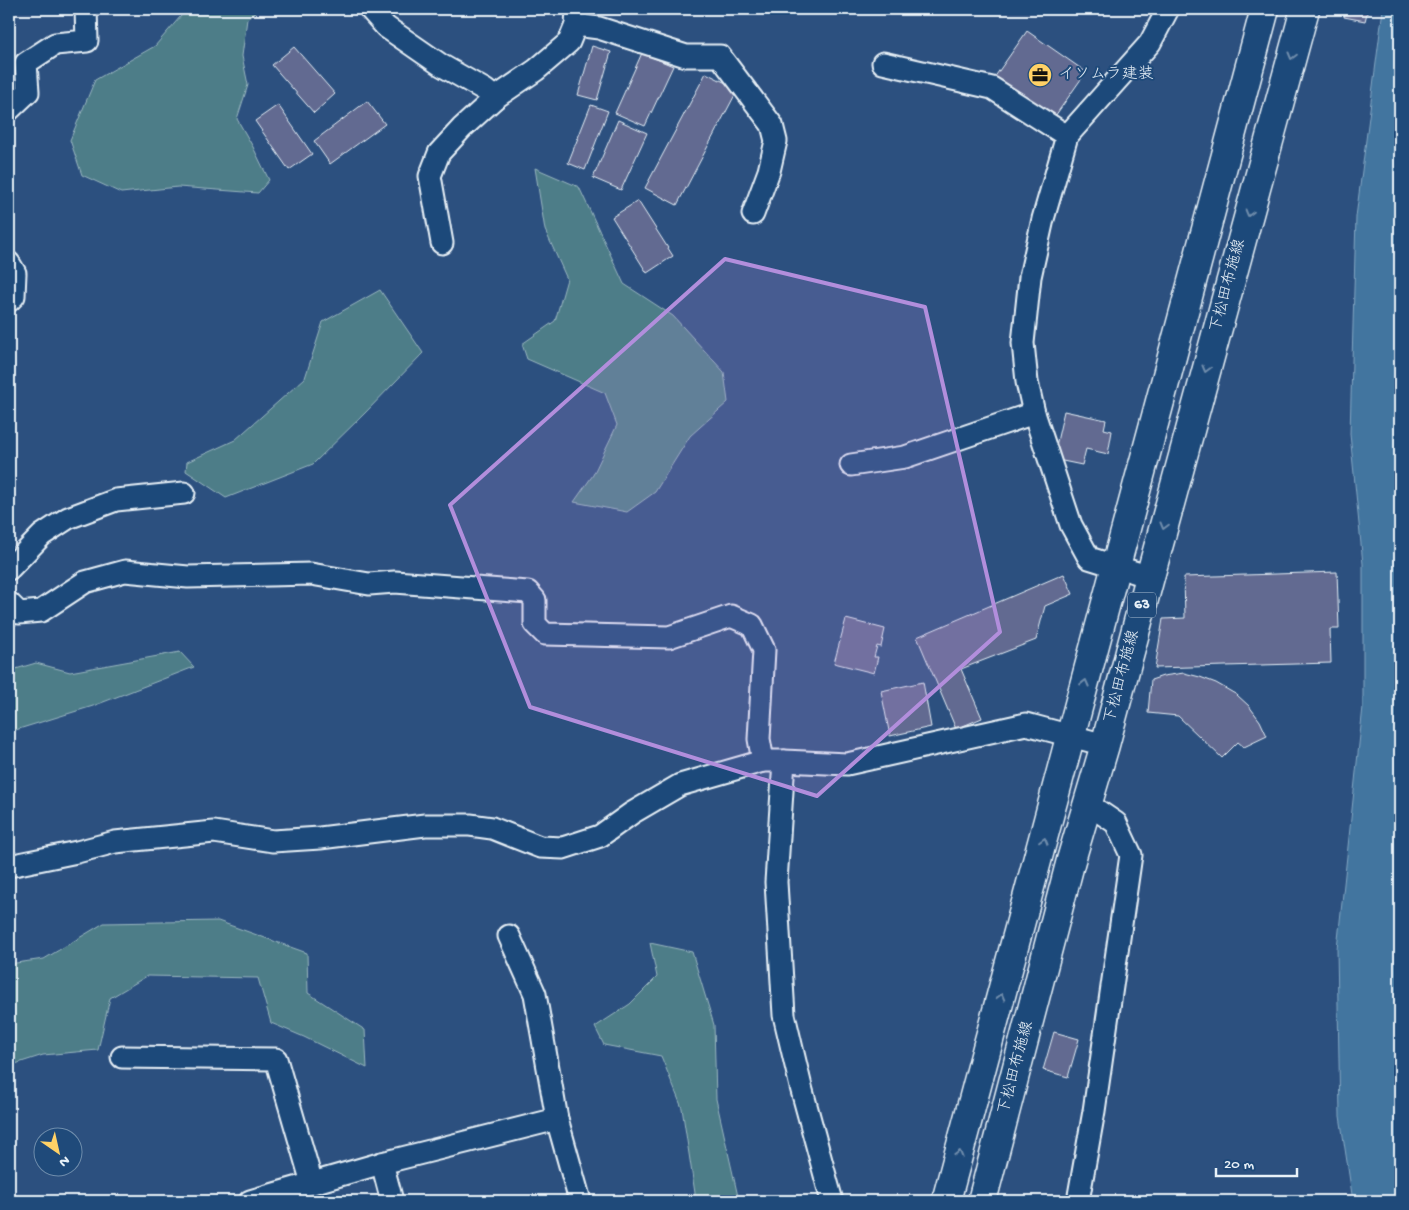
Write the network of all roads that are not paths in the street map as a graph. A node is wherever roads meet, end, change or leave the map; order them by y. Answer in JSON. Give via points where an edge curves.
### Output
{"nodes":[{"id":1,"x":86,"y":9,"type":"edge"},
{"id":2,"x":370,"y":9,"type":"edge"},
{"id":3,"x":1168,"y":9,"type":"edge"},
{"id":4,"x":1265,"y":9,"type":"edge"},
{"id":5,"x":1305,"y":9,"type":"edge"},
{"id":6,"x":576,"y":17,"type":"edge"},
{"id":7,"x":883,"y":63,"type":"dead end"},
{"id":8,"x":495,"y":98,"type":"junction"},
{"id":9,"x":9,"y":110,"type":"edge"},
{"id":10,"x":1067,"y":136,"type":"junction"},
{"id":11,"x":753,"y":214,"type":"dead end"},
{"id":12,"x":442,"y":243,"type":"dead end"},
{"id":13,"x":9,"y":263,"type":"edge"},
{"id":14,"x":9,"y":301,"type":"edge"},
{"id":15,"x":1034,"y":414,"type":"junction"},
{"id":16,"x":851,"y":465,"type":"dead end"},
{"id":17,"x":184,"y":493,"type":"dead end"},
{"id":18,"x":1116,"y":567,"type":"junction"},
{"id":19,"x":9,"y":569,"type":"edge"},
{"id":20,"x":1150,"y":577,"type":"junction"},
{"id":21,"x":9,"y":603,"type":"edge"},
{"id":22,"x":1072,"y":735,"type":"junction"},
{"id":23,"x":1105,"y":745,"type":"junction"},
{"id":24,"x":774,"y":761,"type":"junction"},
{"id":25,"x":1088,"y":804,"type":"junction"},
{"id":26,"x":9,"y":866,"type":"edge"},
{"id":27,"x":509,"y":936,"type":"dead end"},
{"id":28,"x":122,"y":1056,"type":"dead end"},
{"id":29,"x":557,"y":1119,"type":"junction"},
{"id":30,"x":382,"y":1164,"type":"junction"},
{"id":31,"x":312,"y":1183,"type":"junction"},
{"id":32,"x":250,"y":1201,"type":"edge"},
{"id":33,"x":392,"y":1201,"type":"edge"},
{"id":34,"x":580,"y":1201,"type":"edge"},
{"id":35,"x":832,"y":1201,"type":"edge"},
{"id":36,"x":946,"y":1201,"type":"edge"},
{"id":37,"x":982,"y":1201,"type":"edge"},
{"id":38,"x":1078,"y":1201,"type":"edge"}],
"edges":[{"from":1,"to":9,"type":"street","via":[[87,41],[55,44],[26,63],[28,92]]},
{"from":2,"to":8,"type":"street","via":[[386,27]]},
{"from":3,"to":10,"type":"street","via":[[1150,43]]},
{"from":4,"to":18,"type":"main road","name":"下松田布施線","number":"63"},
{"from":5,"to":20,"type":"main road","name":"下松田布施線","number":"63","one_way":true},
{"from":6,"to":8,"type":"street","via":[[568,42],[536,70]]},
{"from":6,"to":11,"type":"street","via":[[599,28],[686,56],[720,56],[772,125],[776,141]]},
{"from":7,"to":10,"type":"street","via":[[992,88]]},
{"from":8,"to":12,"type":"street","via":[[439,152],[430,176]]},
{"from":10,"to":15,"type":"street","via":[[1030,277],[1023,343]]},
{"from":13,"to":14,"type":"street","via":[[15,273],[14,296]]},
{"from":15,"to":16,"type":"street","via":[[905,457]]},
{"from":15,"to":18,"type":"street","via":[[1071,525],[1089,558]]},
{"from":17,"to":19,"type":"street","via":[[116,500],[68,518],[42,535]]},
{"from":18,"to":20,"type":"street"},
{"from":22,"to":18,"type":"main road","name":"下松田布施線","number":"63","one_way":true},
{"from":20,"to":23,"type":"main road","name":"下松田布施線","number":"63"},
{"from":21,"to":24,"type":"street","via":[[19,613],[41,611],[85,582],[125,571],[188,577],[311,574],[369,584],[395,582],[528,592],[535,600],[535,624],[545,634],[670,637],[731,616],[752,625],[764,650],[759,739]]},
{"from":22,"to":23,"type":"street"},
{"from":22,"to":24,"type":"street","via":[[1026,724],[847,764]]},
{"from":36,"to":22,"type":"main road","name":"下松田布施線","number":"63","one_way":true},
{"from":23,"to":25,"type":"main road","name":"下松田布施線","number":"63"},
{"from":24,"to":26,"type":"street","via":[[680,785],[632,812],[600,836],[563,848],[540,847],[492,828],[425,825],[273,841],[214,832],[114,842]]},
{"from":24,"to":35,"type":"street","via":[[776,882],[784,1015]]},
{"from":25,"to":37,"type":"main road","name":"下松田布施線","number":"63"},
{"from":25,"to":38,"type":"street","via":[[1116,823],[1131,855]]},
{"from":27,"to":29,"type":"street","via":[[535,994]]},
{"from":28,"to":31,"type":"street","via":[[276,1060]]},
{"from":29,"to":30,"type":"street"},
{"from":29,"to":34,"type":"street"},
{"from":30,"to":31,"type":"street"},
{"from":30,"to":33,"type":"street"},
{"from":31,"to":32,"type":"street"}]}
